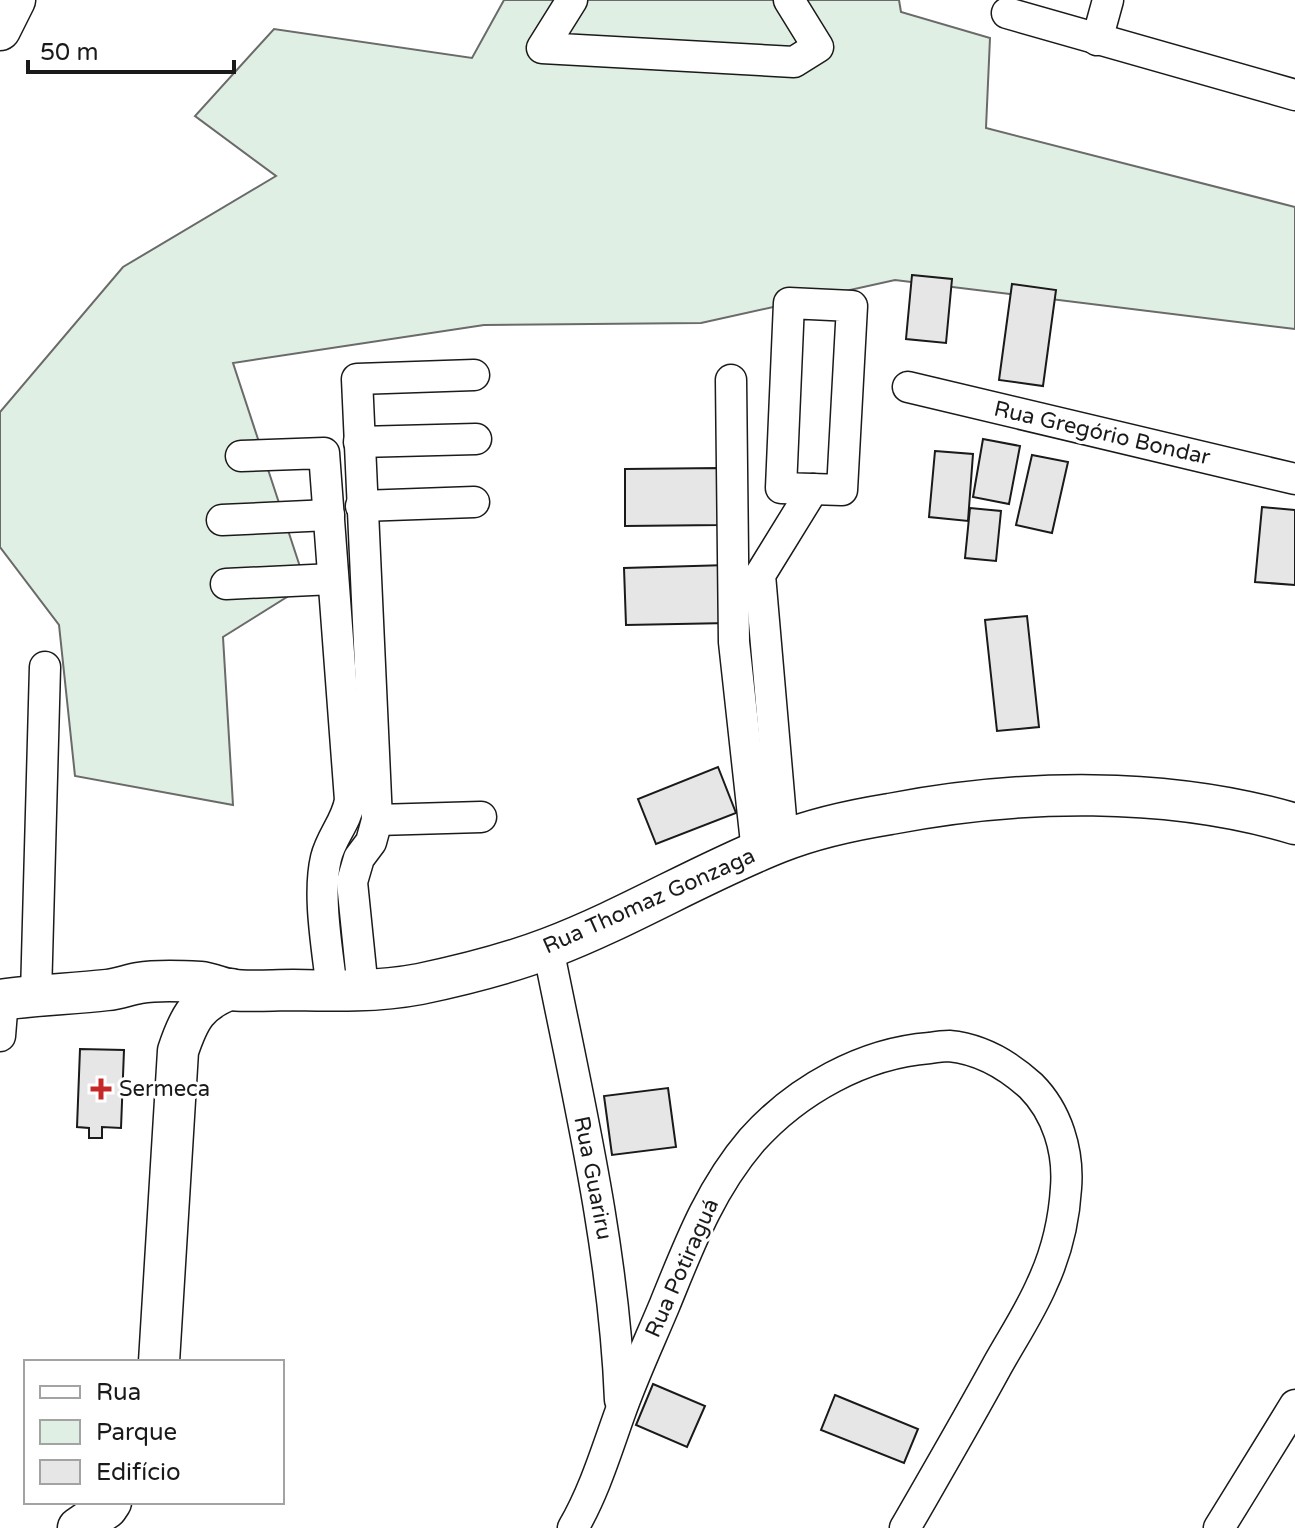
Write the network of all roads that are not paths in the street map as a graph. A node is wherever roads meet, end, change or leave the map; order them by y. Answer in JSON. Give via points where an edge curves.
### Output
{"nodes":[{"id":1,"x":15,"y":0,"type":"edge"},
{"id":2,"x":572,"y":0,"type":"edge"},
{"id":3,"x":789,"y":0,"type":"edge"},
{"id":4,"x":1108,"y":0,"type":"edge"},
{"id":5,"x":1007,"y":13,"type":"dead end"},
{"id":6,"x":0,"y":30,"type":"edge"},
{"id":7,"x":1097,"y":40,"type":"junction"},
{"id":8,"x":1295,"y":95,"type":"edge"},
{"id":9,"x":474,"y":375,"type":"dead end"},
{"id":10,"x":731,"y":380,"type":"dead end"},
{"id":11,"x":908,"y":387,"type":"dead end"},
{"id":12,"x":476,"y":439,"type":"dead end"},
{"id":13,"x":359,"y":442,"type":"junction"},
{"id":14,"x":241,"y":456,"type":"dead end"},
{"id":15,"x":1295,"y":479,"type":"edge"},
{"id":16,"x":813,"y":489,"type":"junction"},
{"id":17,"x":474,"y":502,"type":"dead end"},
{"id":18,"x":361,"y":506,"type":"junction"},
{"id":19,"x":329,"y":515,"type":"junction"},
{"id":20,"x":222,"y":520,"type":"dead end"},
{"id":21,"x":333,"y":579,"type":"junction"},
{"id":22,"x":226,"y":584,"type":"dead end"},
{"id":23,"x":45,"y":667,"type":"dead end"},
{"id":24,"x":481,"y":817,"type":"dead end"},
{"id":25,"x":377,"y":820,"type":"junction"},
{"id":26,"x":1295,"y":823,"type":"edge"},
{"id":27,"x":770,"y":846,"type":"junction"},
{"id":28,"x":548,"y":948,"type":"junction"},
{"id":29,"x":231,"y":989,"type":"junction"},
{"id":30,"x":111,"y":990,"type":"junction"},
{"id":31,"x":348,"y":990,"type":"junction"},
{"id":32,"x":10,"y":1008,"type":"edge"},
{"id":33,"x":178,"y":1051,"type":"junction"},
{"id":34,"x":159,"y":1360,"type":"edge"},
{"id":35,"x":1295,"y":1405,"type":"edge"},
{"id":36,"x":621,"y":1410,"type":"junction"},
{"id":37,"x":110,"y":1504,"type":"edge"},
{"id":38,"x":78,"y":1528,"type":"edge"},
{"id":39,"x":573,"y":1528,"type":"edge"},
{"id":40,"x":905,"y":1528,"type":"edge"},
{"id":41,"x":1219,"y":1528,"type":"edge"}],
"edges":[{"from":1,"to":6,"type":"main road"},
{"from":2,"to":3,"type":"street","via":[[542,48],[794,62],[818,47]]},
{"from":4,"to":7,"type":"street"},
{"from":5,"to":7,"type":"street"},
{"from":7,"to":8,"type":"street"},
{"from":9,"to":13,"type":"street","via":[[357,379]]},
{"from":10,"to":27,"type":"street","via":[[734,642]]},
{"from":11,"to":15,"type":"street","name":"Rua Gregório Bondar"},
{"from":12,"to":13,"type":"street"},
{"from":13,"to":18,"type":"street"},
{"from":14,"to":19,"type":"street","via":[[324,453]]},
{"from":16,"to":16,"type":"street","via":[[781,488],[789,303],[852,306],[842,490]]},
{"from":16,"to":27,"type":"street","via":[[760,575]]},
{"from":17,"to":18,"type":"street"},
{"from":18,"to":25,"type":"street"},
{"from":19,"to":20,"type":"street"},
{"from":19,"to":21,"type":"street"},
{"from":21,"to":22,"type":"street"},
{"from":21,"to":31,"type":"street","via":[[350,800],[327,855],[323,898]]},
{"from":23,"to":32,"type":"street"},
{"from":24,"to":25,"type":"street"},
{"from":25,"to":31,"type":"street","via":[[352,882]]},
{"from":26,"to":27,"type":"main road","name":"Rua Thomaz Gonzaga","via":[[1182,802],[1098,795],[1011,796],[851,821]]},
{"from":27,"to":28,"type":"main road","name":"Rua Thomaz Gonzaga"},
{"from":28,"to":31,"type":"main road","name":"Rua Thomaz Gonzaga","via":[[417,984]]},
{"from":28,"to":36,"type":"street","name":"Rua Guariru","via":[[604,1235]]},
{"from":29,"to":30,"type":"main road","name":"Rua Thomaz Gonzaga","via":[[201,982],[143,982]]},
{"from":29,"to":31,"type":"main road","name":"Rua Thomaz Gonzaga"},
{"from":29,"to":33,"type":"main road","via":[[201,1006]]},
{"from":30,"to":32,"type":"main road","name":"Rua Thomaz Gonzaga"},
{"from":30,"to":33,"type":"main road","via":[[141,998],[156,1010]]},
{"from":33,"to":34,"type":"main road"},
{"from":35,"to":41,"type":"street"},
{"from":36,"to":39,"type":"street","name":"Rua Potiraguá"},
{"from":36,"to":40,"type":"street","name":"Rua Potiraguá","via":[[702,1215],[753,1140],[786,1107],[867,1061],[948,1046],[985,1055],[1014,1070],[1043,1098],[1057,1123],[1067,1186],[1059,1238],[1042,1284]]},
{"from":37,"to":38,"type":"main road"}]}
